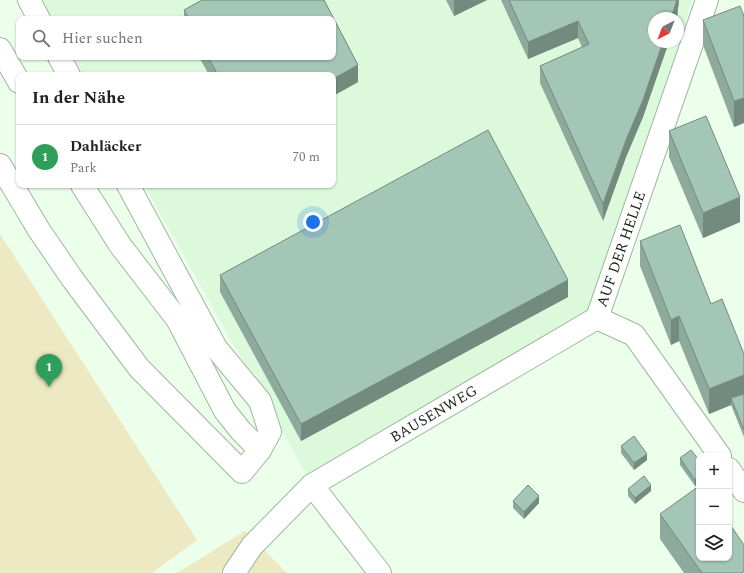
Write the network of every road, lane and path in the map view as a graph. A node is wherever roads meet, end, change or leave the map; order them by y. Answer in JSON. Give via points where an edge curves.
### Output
{"nodes":[{"id":1,"x":29,"y":0,"type":"edge"},
{"id":2,"x":707,"y":0,"type":"edge"},
{"id":3,"x":37,"y":16,"type":"edge"},
{"id":4,"x":0,"y":49,"type":"edge"},
{"id":5,"x":61,"y":60,"type":"edge"},
{"id":6,"x":67,"y":72,"type":"edge"},
{"id":7,"x":16,"y":77,"type":"edge"},
{"id":8,"x":0,"y":165,"type":"edge"},
{"id":9,"x":84,"y":188,"type":"edge"},
{"id":10,"x":130,"y":188,"type":"edge"},
{"id":11,"x":597,"y":318,"type":"junction"},
{"id":12,"x":260,"y":450,"type":"junction"},
{"id":13,"x":718,"y":453,"type":"edge"},
{"id":14,"x":732,"y":473,"type":"edge"},
{"id":15,"x":312,"y":485,"type":"junction"},
{"id":16,"x":744,"y":490,"type":"edge"},
{"id":17,"x":234,"y":573,"type":"edge"},
{"id":18,"x":380,"y":573,"type":"edge"}],
"edges":[{"from":1,"to":3,"type":"street"},
{"from":2,"to":11,"type":"street","name":"AUF DER HELLE"},
{"from":4,"to":7,"type":"street"},
{"from":5,"to":6,"type":"street"},
{"from":8,"to":12,"type":"street","via":[[39,230],[138,368],[242,472]]},
{"from":9,"to":12,"type":"street","via":[[120,245],[177,319],[225,411]]},
{"from":10,"to":12,"type":"street","via":[[216,348],[260,400],[270,432]]},
{"from":11,"to":13,"type":"street","name":"AUF DER HELLE","via":[[634,335]]},
{"from":11,"to":15,"type":"street","name":"BAUSENWEG"},
{"from":14,"to":16,"type":"street"},
{"from":15,"to":17,"type":"street","name":"BAUSENWEG","via":[[252,546]]},
{"from":15,"to":18,"type":"street"}]}
